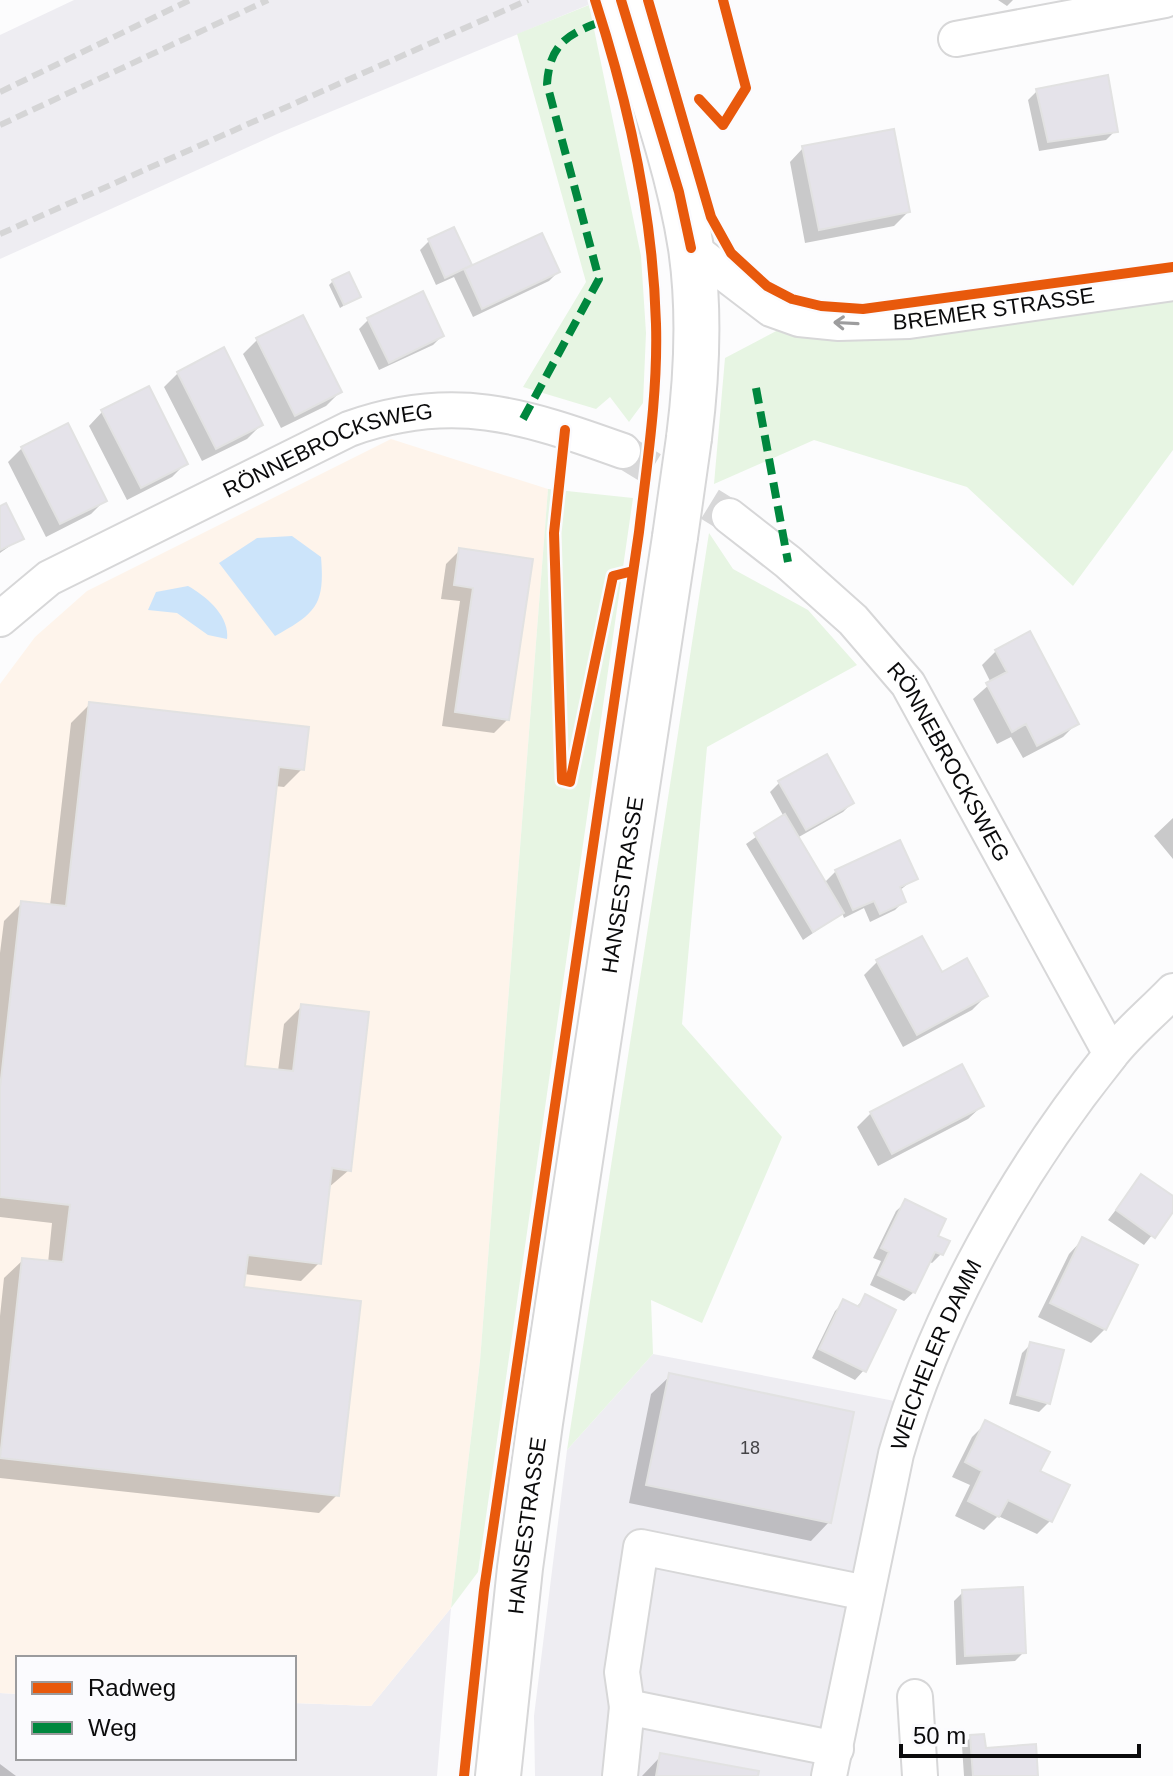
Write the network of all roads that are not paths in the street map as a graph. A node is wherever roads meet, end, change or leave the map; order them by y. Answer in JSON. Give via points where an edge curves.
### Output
{"nodes":[{"id":1,"x":621,"y":0,"type":"edge"},
{"id":2,"x":1165,"y":0,"type":"edge"},
{"id":3,"x":956,"y":39,"type":"dead end"},
{"id":4,"x":691,"y":248,"type":"junction"},
{"id":5,"x":1173,"y":283,"type":"edge"},
{"id":6,"x":623,"y":451,"type":"tunnel mouth"},
{"id":7,"x":729,"y":516,"type":"tunnel mouth"},
{"id":8,"x":49,"y":578,"type":"junction"},
{"id":9,"x":0,"y":601,"type":"edge"},
{"id":10,"x":0,"y":619,"type":"edge"},
{"id":11,"x":1173,"y":991,"type":"edge"},
{"id":12,"x":1111,"y":1054,"type":"junction"},
{"id":13,"x":866,"y":1593,"type":"junction"},
{"id":14,"x":915,"y":1697,"type":"dead end"},
{"id":15,"x":627,"y":1707,"type":"junction"},
{"id":16,"x":832,"y":1762,"type":"edge"},
{"id":17,"x":498,"y":1776,"type":"edge"},
{"id":18,"x":620,"y":1776,"type":"edge"},
{"id":19,"x":920,"y":1776,"type":"edge"}],
"edges":[{"from":1,"to":4,"type":"main road","name":"HANSESTRASSE"},
{"from":2,"to":3,"type":"street"},
{"from":5,"to":4,"type":"street","name":"BREMER STRASSE","one_way":true,"via":[[909,321],[839,323],[799,319],[771,309]]},
{"from":4,"to":17,"type":"main road","name":"HANSESTRASSE","bridge":true,"via":[[696,354],[689,438],[532,1481]]},
{"from":6,"to":8,"type":"street","name":"RÖNNEBROCKSWEG","via":[[565,430],[481,412],[433,409],[392,414],[349,429]]},
{"from":7,"to":12,"type":"street","name":"RÖNNEBROCKSWEG","via":[[853,620],[908,684]]},
{"from":8,"to":9,"type":"street","name":"RÖNNEBROCKSWEG"},
{"from":8,"to":10,"type":"street","name":"RÖNNEBROCKSWEG"},
{"from":11,"to":12,"type":"street","name":"WEICHELER DAMM"},
{"from":12,"to":13,"type":"street","name":"WEICHELER DAMM","via":[[1007,1204],[949,1317],[910,1404]]},
{"from":13,"to":15,"type":"street","via":[[641,1547],[622,1672]]},
{"from":13,"to":16,"type":"street","name":"WEICHELER DAMM"},
{"from":14,"to":19,"type":"street"},
{"from":15,"to":16,"type":"street"},
{"from":15,"to":18,"type":"street"}]}
